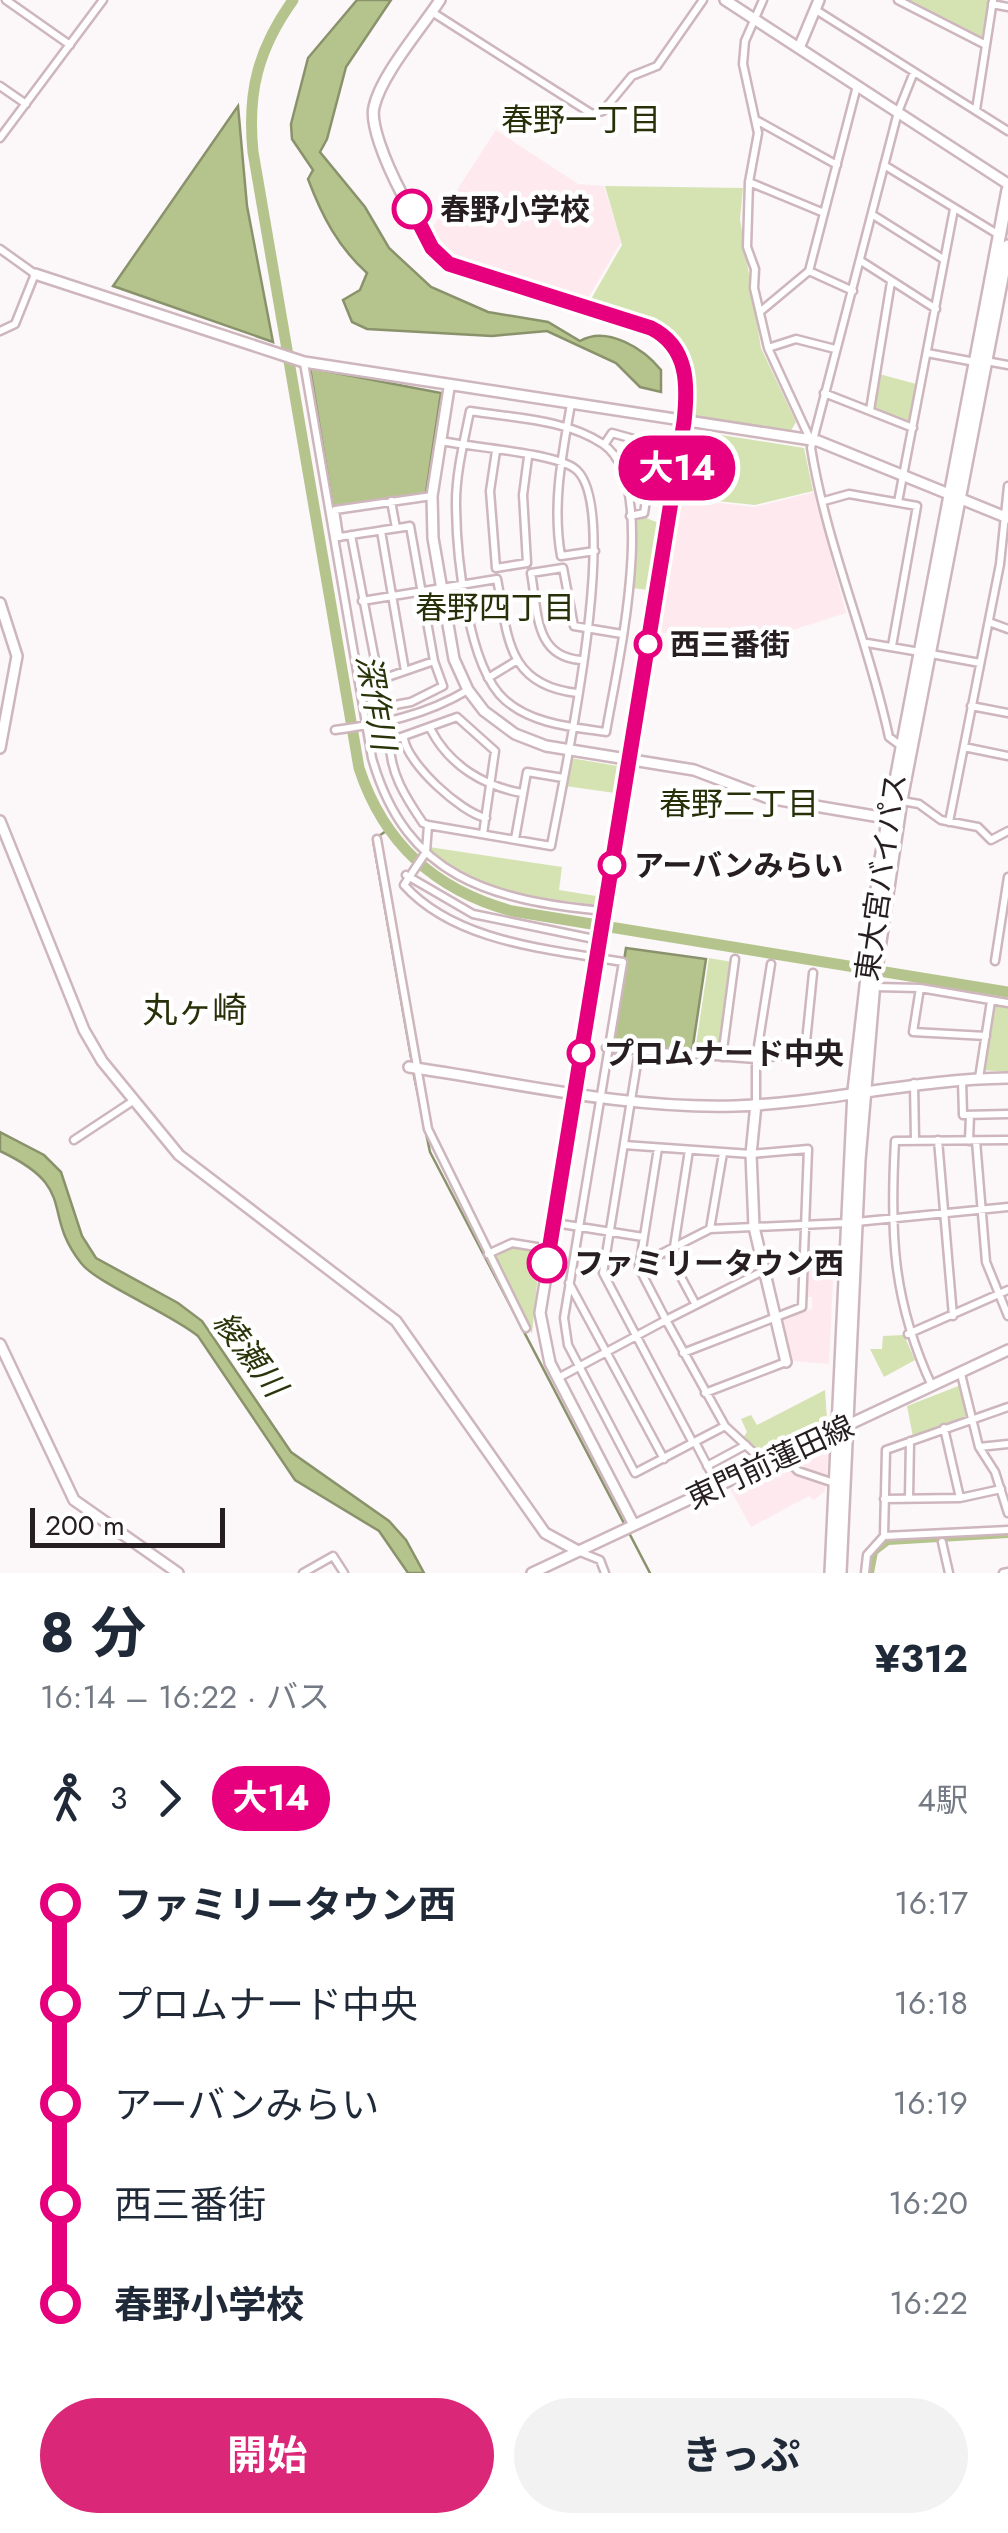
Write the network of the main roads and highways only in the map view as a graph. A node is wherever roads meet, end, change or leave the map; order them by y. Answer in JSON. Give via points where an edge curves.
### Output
{"nodes":[{"id":1,"x":1008,"y":187,"type":"edge"},
{"id":2,"x":1008,"y":246,"type":"edge"},
{"id":3,"x":980,"y":362,"type":"junction"},
{"id":4,"x":925,"y":653,"type":"junction"},
{"id":5,"x":893,"y":819,"type":"junction"},
{"id":6,"x":842,"y":1428,"type":"junction"},
{"id":7,"x":831,"y":1573,"type":"edge"},
{"id":8,"x":840,"y":1573,"type":"edge"}],
"edges":[{"from":1,"to":3,"type":"highway","name":"東大宮バイパス"},
{"from":2,"to":3,"type":"highway","name":"東大宮バイパス"},
{"from":3,"to":4,"type":"highway","name":"東大宮バイパス"},
{"from":4,"to":5,"type":"highway","name":"東大宮バイパス"},
{"from":4,"to":5,"type":"highway","name":"東大宮バイパス"},
{"from":5,"to":6,"type":"highway","name":"東大宮バイパス","via":[[859,1090]]},
{"from":6,"to":7,"type":"highway","name":"東大宮バイパス"},
{"from":6,"to":8,"type":"highway","name":"東大宮バイパス"}]}
